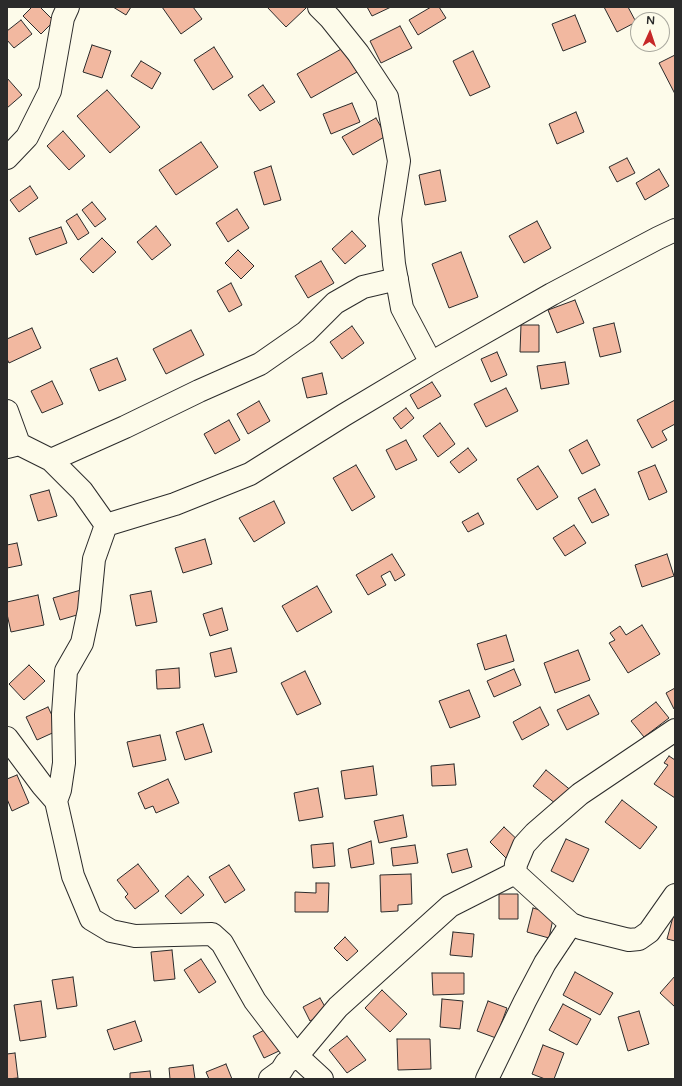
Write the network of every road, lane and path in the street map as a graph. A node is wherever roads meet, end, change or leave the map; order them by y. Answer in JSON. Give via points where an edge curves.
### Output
{"nodes":[{"id":1,"x":68,"y":7,"type":"edge"},
{"id":2,"x":319,"y":7,"type":"edge"},
{"id":3,"x":7,"y":158,"type":"edge"},
{"id":4,"x":675,"y":230,"type":"edge"},
{"id":5,"x":397,"y":279,"type":"junction"},
{"id":6,"x":431,"y":363,"type":"junction"},
{"id":7,"x":7,"y":411,"type":"edge"},
{"id":8,"x":13,"y":445,"type":"edge"},
{"id":9,"x":51,"y":460,"type":"junction"},
{"id":10,"x":106,"y":525,"type":"junction"},
{"id":11,"x":675,"y":730,"type":"edge"},
{"id":12,"x":7,"y":738,"type":"edge"},
{"id":13,"x":56,"y":801,"type":"junction"},
{"id":14,"x":515,"y":873,"type":"junction"},
{"id":15,"x":675,"y":895,"type":"edge"},
{"id":16,"x":571,"y":924,"type":"junction"},
{"id":17,"x":298,"y":1056,"type":"junction"},
{"id":18,"x":270,"y":1079,"type":"edge"},
{"id":19,"x":322,"y":1079,"type":"edge"},
{"id":20,"x":487,"y":1079,"type":"edge"}],
"edges":[{"from":1,"to":3,"type":"street","via":[[62,18],[50,91],[27,137]]},
{"from":2,"to":5,"type":"street","via":[[358,53],[387,97],[399,161],[390,219]]},
{"from":4,"to":6,"type":"street","via":[[552,294]]},
{"from":5,"to":6,"type":"street","via":[[402,308]]},
{"from":5,"to":9,"type":"street","via":[[363,287],[335,303],[306,332],[260,364]]},
{"from":6,"to":10,"type":"street","via":[[250,474],[176,504]]},
{"from":7,"to":8,"type":"street"},
{"from":8,"to":9,"type":"street"},
{"from":9,"to":10,"type":"street","via":[[82,491]]},
{"from":10,"to":13,"type":"street","via":[[94,559],[90,610],[82,643],[66,671],[63,714],[64,763]]},
{"from":11,"to":14,"type":"street","via":[[580,794],[541,828],[524,845]]},
{"from":12,"to":13,"type":"street"},
{"from":13,"to":17,"type":"street","via":[[73,876],[91,919],[111,931],[135,936],[212,934],[222,943],[254,1001]]},
{"from":14,"to":16,"type":"street"},
{"from":14,"to":17,"type":"street","via":[[450,906],[338,1007]]},
{"from":15,"to":16,"type":"street","via":[[650,932],[639,939],[629,940]]},
{"from":16,"to":20,"type":"street","via":[[545,963]]},
{"from":17,"to":18,"type":"street","via":[[286,1063],[281,1072]]},
{"from":17,"to":19,"type":"street"}]}
